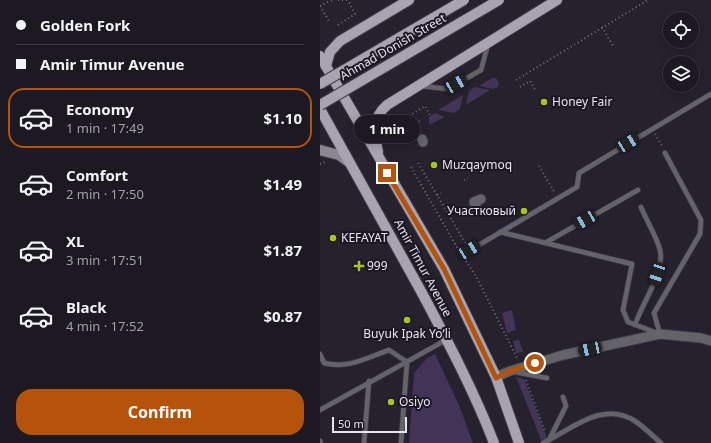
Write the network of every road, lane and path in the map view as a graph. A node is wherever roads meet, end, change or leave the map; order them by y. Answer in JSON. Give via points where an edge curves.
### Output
{"nodes":[{"id":1,"x":332,"y":0,"type":"edge"},
{"id":2,"x":338,"y":0,"type":"edge"},
{"id":3,"x":348,"y":0,"type":"edge"},
{"id":4,"x":409,"y":0,"type":"edge"},
{"id":5,"x":464,"y":0,"type":"edge"},
{"id":6,"x":500,"y":0,"type":"edge"},
{"id":7,"x":557,"y":0,"type":"edge"},
{"id":8,"x":648,"y":0,"type":"edge"},
{"id":9,"x":320,"y":6,"type":"edge"},
{"id":10,"x":329,"y":21,"type":"dead end"},
{"id":11,"x":338,"y":25,"type":"dead end"},
{"id":12,"x":602,"y":27,"type":"junction"},
{"id":13,"x":489,"y":40,"type":"junction"},
{"id":14,"x":613,"y":46,"type":"dead end"},
{"id":15,"x":320,"y":49,"type":"edge"},
{"id":16,"x":320,"y":56,"type":"edge"},
{"id":17,"x":326,"y":66,"type":"junction"},
{"id":18,"x":516,"y":80,"type":"dead end"},
{"id":19,"x":320,"y":84,"type":"edge"},
{"id":20,"x":417,"y":86,"type":"junction"},
{"id":21,"x":520,"y":87,"type":"dead end"},
{"id":22,"x":536,"y":91,"type":"dead end"},
{"id":23,"x":711,"y":94,"type":"edge"},
{"id":24,"x":320,"y":105,"type":"edge"},
{"id":25,"x":320,"y":109,"type":"edge"},
{"id":26,"x":430,"y":115,"type":"dead end"},
{"id":27,"x":409,"y":116,"type":"dead end"},
{"id":28,"x":652,"y":128,"type":"junction"},
{"id":29,"x":320,"y":150,"type":"edge"},
{"id":30,"x":665,"y":152,"type":"joint"},
{"id":31,"x":379,"y":160,"type":"junction"},
{"id":32,"x":350,"y":163,"type":"junction"},
{"id":33,"x":418,"y":163,"type":"dead end"},
{"id":34,"x":539,"y":166,"type":"dead end"},
{"id":35,"x":411,"y":167,"type":"dead end"},
{"id":36,"x":468,"y":178,"type":"dead end"},
{"id":37,"x":464,"y":180,"type":"dead end"},
{"id":38,"x":638,"y":190,"type":"dead end"},
{"id":39,"x":441,"y":193,"type":"dead end"},
{"id":40,"x":437,"y":195,"type":"junction"},
{"id":41,"x":558,"y":198,"type":"junction"},
{"id":42,"x":481,"y":199,"type":"dead end"},
{"id":43,"x":641,"y":207,"type":"dead end"},
{"id":44,"x":478,"y":209,"type":"dead end"},
{"id":45,"x":500,"y":232,"type":"junction"},
{"id":46,"x":545,"y":243,"type":"junction"},
{"id":47,"x":469,"y":250,"type":"junction"},
{"id":48,"x":462,"y":255,"type":"junction"},
{"id":49,"x":635,"y":325,"type":"junction"},
{"id":50,"x":660,"y":334,"type":"junction"},
{"id":51,"x":447,"y":340,"type":"junction"},
{"id":52,"x":711,"y":341,"type":"edge"},
{"id":53,"x":320,"y":354,"type":"edge"},
{"id":54,"x":407,"y":362,"type":"junction"},
{"id":55,"x":523,"y":370,"type":"junction"},
{"id":56,"x":496,"y":378,"type":"junction"},
{"id":57,"x":547,"y":378,"type":"dead end"},
{"id":58,"x":370,"y":382,"type":"junction"},
{"id":59,"x":564,"y":397,"type":"dead end"},
{"id":60,"x":320,"y":403,"type":"edge"},
{"id":61,"x":322,"y":409,"type":"edge"},
{"id":62,"x":549,"y":440,"type":"junction"},
{"id":63,"x":364,"y":443,"type":"edge"},
{"id":64,"x":401,"y":443,"type":"edge"},
{"id":65,"x":494,"y":443,"type":"edge"},
{"id":66,"x":519,"y":443,"type":"edge"},
{"id":67,"x":543,"y":443,"type":"edge"},
{"id":68,"x":662,"y":443,"type":"edge"}],
"edges":[{"from":1,"to":9,"type":"path"},
{"from":2,"to":3,"type":"path"},
{"from":3,"to":11,"type":"path","via":[[355,14]]},
{"from":4,"to":17,"type":"main road","via":[[337,43],[330,52]]},
{"from":5,"to":19,"type":"main road","name":"Ahmad Donish Street","bridge":true},
{"from":6,"to":24,"type":"main road","name":"Ahmad Donish Street","bridge":true},
{"from":7,"to":13,"type":"main road"},
{"from":8,"to":12,"type":"path"},
{"from":9,"to":10,"type":"path"},
{"from":12,"to":14,"type":"path"},
{"from":12,"to":18,"type":"path"},
{"from":13,"to":20,"type":"main road"},
{"from":13,"to":20,"type":"lane","via":[[481,70],[448,89]]},
{"from":15,"to":17,"type":"lane"},
{"from":16,"to":17,"type":"main road","name":"Amir Timur Avenue"},
{"from":17,"to":31,"type":"main road","name":"Amir Timur Avenue"},
{"from":20,"to":31,"type":"main road","via":[[387,105],[378,116],[375,133]]},
{"from":21,"to":22,"type":"path","via":[[530,81]]},
{"from":23,"to":28,"type":"lane"},
{"from":25,"to":32,"type":"main road","name":"Amir Timur Avenue"},
{"from":26,"to":27,"type":"path","via":[[425,106]]},
{"from":28,"to":30,"type":"path"},
{"from":28,"to":41,"type":"lane","via":[[579,173],[577,187]]},
{"from":29,"to":32,"type":"street","via":[[339,155]]},
{"from":30,"to":50,"type":"lane","via":[[701,220],[700,234],[654,313]]},
{"from":31,"to":56,"type":"main road","name":"Amir Timur Avenue","via":[[444,269]]},
{"from":32,"to":51,"type":"main road","name":"Amir Timur Avenue"},
{"from":33,"to":40,"type":"path"},
{"from":34,"to":41,"type":"path"},
{"from":35,"to":48,"type":"path"},
{"from":36,"to":37,"type":"path"},
{"from":38,"to":46,"type":"lane"},
{"from":39,"to":40,"type":"path"},
{"from":40,"to":47,"type":"path"},
{"from":41,"to":45,"type":"lane"},
{"from":42,"to":44,"type":"street","via":[[474,202]]},
{"from":43,"to":49,"type":"lane","via":[[660,250],[654,282]]},
{"from":45,"to":46,"type":"lane"},
{"from":45,"to":47,"type":"lane"},
{"from":46,"to":49,"type":"lane","via":[[632,264],[623,310],[628,322]]},
{"from":47,"to":48,"type":"lane"},
{"from":48,"to":55,"type":"path","via":[[477,278]]},
{"from":49,"to":50,"type":"lane"},
{"from":50,"to":52,"type":"street"},
{"from":50,"to":55,"type":"street","via":[[563,355]]},
{"from":51,"to":54,"type":"lane"},
{"from":51,"to":65,"type":"main road","name":"Amir Timur Avenue","via":[[474,394]]},
{"from":53,"to":54,"type":"lane","via":[[324,363],[335,366],[347,366],[389,350]]},
{"from":54,"to":58,"type":"lane"},
{"from":54,"to":64,"type":"lane"},
{"from":55,"to":56,"type":"street","via":[[510,371]]},
{"from":55,"to":57,"type":"lane"},
{"from":55,"to":62,"type":"path"},
{"from":56,"to":66,"type":"main road","name":"Amir Timur Avenue"},
{"from":58,"to":61,"type":"lane"},
{"from":58,"to":63,"type":"lane"},
{"from":59,"to":62,"type":"lane","via":[[566,406]]},
{"from":60,"to":61,"type":"lane"},
{"from":62,"to":67,"type":"lane"},
{"from":62,"to":68,"type":"lane","via":[[597,414],[609,412],[634,420]]}]}
